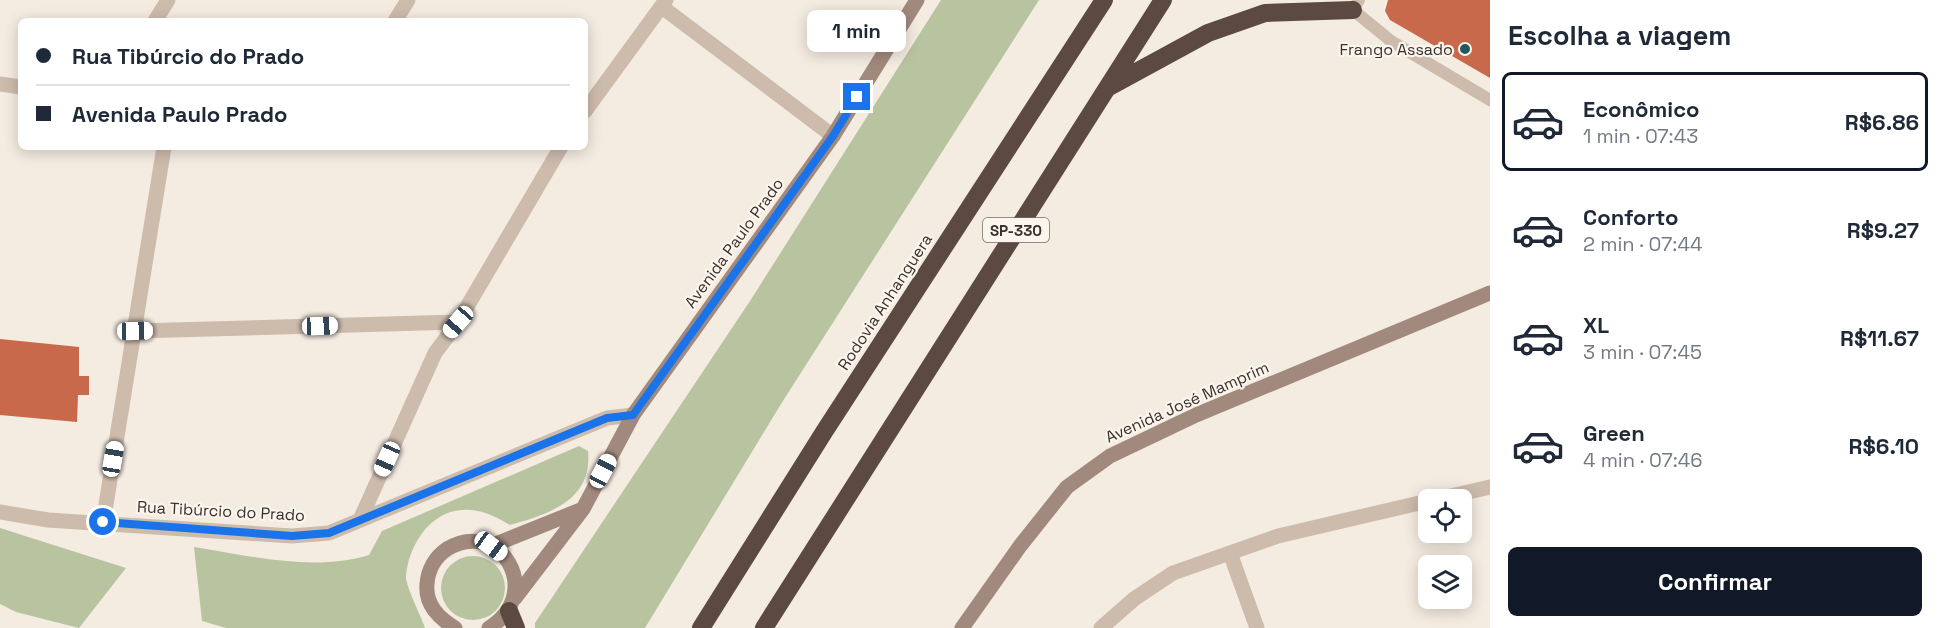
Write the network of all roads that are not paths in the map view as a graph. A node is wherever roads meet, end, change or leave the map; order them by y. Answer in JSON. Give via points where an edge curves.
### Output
{"nodes":[{"id":1,"x":168,"y":0,"type":"edge"},
{"id":2,"x":408,"y":0,"type":"edge"},
{"id":3,"x":917,"y":0,"type":"edge"},
{"id":4,"x":1104,"y":0,"type":"edge"},
{"id":5,"x":1163,"y":0,"type":"edge"},
{"id":6,"x":664,"y":4,"type":"edge"},
{"id":7,"x":1356,"y":5,"type":"edge"},
{"id":8,"x":157,"y":18,"type":"edge"},
{"id":9,"x":397,"y":18,"type":"edge"},
{"id":10,"x":0,"y":84,"type":"edge"},
{"id":11,"x":18,"y":87,"type":"edge"},
{"id":12,"x":1105,"y":88,"type":"junction"},
{"id":13,"x":1490,"y":100,"type":"edge"},
{"id":14,"x":588,"y":107,"type":"edge"},
{"id":15,"x":833,"y":136,"type":"junction"},
{"id":16,"x":164,"y":150,"type":"edge"},
{"id":17,"x":559,"y":150,"type":"edge"},
{"id":18,"x":1490,"y":292,"type":"edge"},
{"id":19,"x":458,"y":322,"type":"junction"},
{"id":20,"x":135,"y":331,"type":"junction"},
{"id":21,"x":633,"y":415,"type":"junction"},
{"id":22,"x":1490,"y":487,"type":"edge"},
{"id":23,"x":1472,"y":491,"type":"edge"},
{"id":24,"x":1418,"y":503,"type":"edge"},
{"id":25,"x":583,"y":509,"type":"junction"},
{"id":26,"x":0,"y":512,"type":"edge"},
{"id":27,"x":360,"y":520,"type":"junction"},
{"id":28,"x":103,"y":522,"type":"junction"},
{"id":29,"x":491,"y":546,"type":"junction"},
{"id":30,"x":1230,"y":553,"type":"junction"},
{"id":31,"x":509,"y":617,"type":"edge"},
{"id":32,"x":446,"y":626,"type":"edge"},
{"id":33,"x":1252,"y":626,"type":"edge"},
{"id":34,"x":489,"y":628,"type":"edge"},
{"id":35,"x":701,"y":628,"type":"edge"},
{"id":36,"x":764,"y":628,"type":"edge"},
{"id":37,"x":962,"y":628,"type":"edge"},
{"id":38,"x":1101,"y":628,"type":"edge"}],
"edges":[{"from":1,"to":8,"type":"street"},
{"from":2,"to":9,"type":"street"},
{"from":3,"to":15,"type":"street","name":"Avenida Paulo Prado"},
{"from":4,"to":35,"type":"highway","name":"Rodovia Anhanguera","number":"SP-330"},
{"from":5,"to":12,"type":"highway","number":"SP-330"},
{"from":6,"to":14,"type":"street"},
{"from":6,"to":15,"type":"street"},
{"from":7,"to":12,"type":"highway","via":[[1265,12],[1208,33]]},
{"from":7,"to":13,"type":"lane","via":[[1390,41]]},
{"from":10,"to":11,"type":"street"},
{"from":12,"to":36,"type":"highway","number":"SP-330"},
{"from":15,"to":21,"type":"street","name":"Avenida Paulo Prado"},
{"from":16,"to":20,"type":"street"},
{"from":17,"to":19,"type":"street"},
{"from":18,"to":37,"type":"street","name":"Avenida José Mamprim","via":[[1196,415],[1110,456],[1067,487]]},
{"from":19,"to":20,"type":"street"},
{"from":19,"to":27,"type":"street","via":[[435,353]]},
{"from":20,"to":28,"type":"street"},
{"from":21,"to":25,"type":"street","name":"Avenida Paulo Prado"},
{"from":21,"to":27,"type":"street","name":"Rua Tibúrcio do Prado","via":[[607,418]]},
{"from":22,"to":23,"type":"street"},
{"from":24,"to":30,"type":"street","via":[[1309,527]]},
{"from":25,"to":29,"type":"street"},
{"from":25,"to":31,"type":"street","name":"Avenida Paulo Prado"},
{"from":26,"to":28,"type":"street","name":"Rua Tibúrcio do Prado","via":[[48,520]]},
{"from":27,"to":28,"type":"street","name":"Rua Tibúrcio do Prado","via":[[329,533],[292,536]]},
{"from":29,"to":31,"type":"street","via":[[512,568],[516,583]]},
{"from":29,"to":32,"type":"street","via":[[465,542],[442,552],[434,562],[428,574],[428,599]]},
{"from":30,"to":33,"type":"street"},
{"from":30,"to":38,"type":"street","via":[[1173,573],[1134,599]]},
{"from":31,"to":34,"type":"street"}]}
